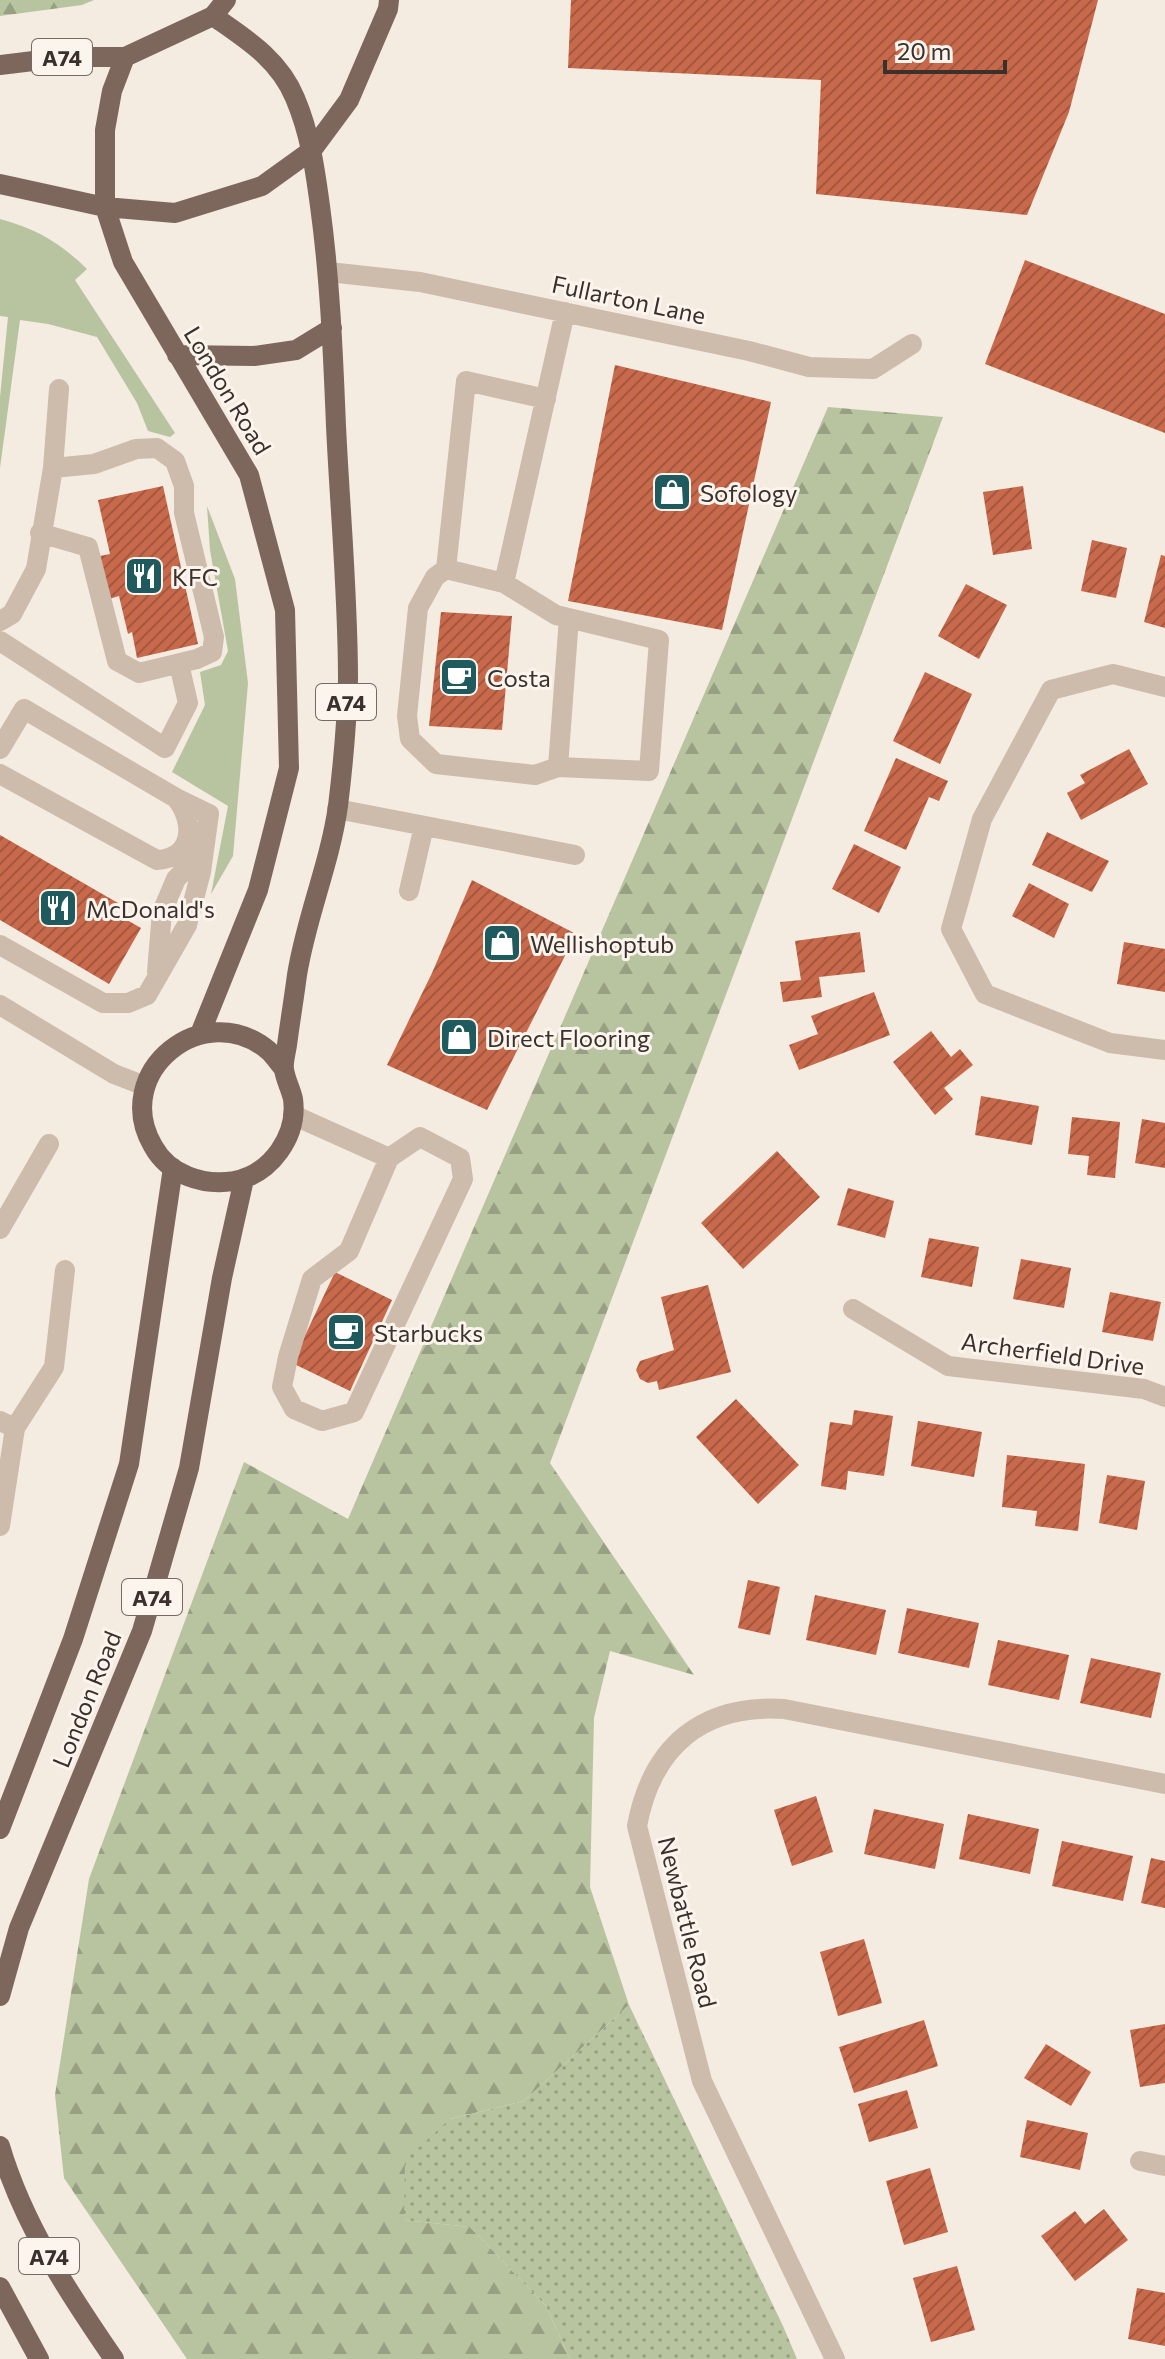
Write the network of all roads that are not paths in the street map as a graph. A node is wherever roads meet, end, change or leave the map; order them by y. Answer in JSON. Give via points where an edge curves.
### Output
{"nodes":[{"id":1,"x":226,"y":0,"type":"edge"},
{"id":2,"x":389,"y":0,"type":"edge"},
{"id":3,"x":213,"y":16,"type":"junction"},
{"id":4,"x":125,"y":57,"type":"junction"},
{"id":5,"x":0,"y":65,"type":"edge"},
{"id":6,"x":312,"y":150,"type":"junction"},
{"id":7,"x":0,"y":184,"type":"edge"},
{"id":8,"x":105,"y":207,"type":"junction"},
{"id":9,"x":329,"y":272,"type":"junction"},
{"id":10,"x":565,"y":312,"type":"junction"},
{"id":11,"x":332,"y":328,"type":"junction"},
{"id":12,"x":912,"y":344,"type":"dead end"},
{"id":13,"x":177,"y":355,"type":"junction"},
{"id":14,"x":59,"y":389,"type":"dead end"},
{"id":15,"x":546,"y":399,"type":"junction"},
{"id":16,"x":53,"y":468,"type":"junction"},
{"id":17,"x":40,"y":533,"type":"junction"},
{"id":18,"x":440,"y":573,"type":"junction"},
{"id":19,"x":504,"y":583,"type":"junction"},
{"id":20,"x":569,"y":618,"type":"junction"},
{"id":21,"x":0,"y":621,"type":"edge"},
{"id":22,"x":0,"y":641,"type":"edge"},
{"id":23,"x":179,"y":664,"type":"junction"},
{"id":24,"x":1165,"y":687,"type":"edge"},
{"id":25,"x":0,"y":749,"type":"edge"},
{"id":26,"x":558,"y":767,"type":"junction"},
{"id":27,"x":0,"y":774,"type":"edge"},
{"id":28,"x":176,"y":798,"type":"junction"},
{"id":29,"x":337,"y":809,"type":"junction"},
{"id":30,"x":424,"y":826,"type":"junction"},
{"id":31,"x":575,"y":855,"type":"dead end"},
{"id":32,"x":409,"y":891,"type":"dead end"},
{"id":33,"x":0,"y":945,"type":"edge"},
{"id":34,"x":0,"y":1005,"type":"edge"},
{"id":35,"x":200,"y":1034,"type":"junction"},
{"id":36,"x":1165,"y":1050,"type":"edge"},
{"id":37,"x":284,"y":1069,"type":"junction"},
{"id":38,"x":145,"y":1086,"type":"junction"},
{"id":39,"x":293,"y":1115,"type":"junction"},
{"id":40,"x":49,"y":1144,"type":"dead end"},
{"id":41,"x":389,"y":1158,"type":"junction"},
{"id":42,"x":173,"y":1168,"type":"junction"},
{"id":43,"x":244,"y":1179,"type":"junction"},
{"id":44,"x":0,"y":1229,"type":"edge"},
{"id":45,"x":65,"y":1270,"type":"dead end"},
{"id":46,"x":853,"y":1309,"type":"dead end"},
{"id":47,"x":1165,"y":1397,"type":"edge"},
{"id":48,"x":7,"y":1425,"type":"edge"},
{"id":49,"x":0,"y":1526,"type":"edge"},
{"id":50,"x":1165,"y":1784,"type":"edge"},
{"id":51,"x":0,"y":1829,"type":"edge"},
{"id":52,"x":0,"y":1996,"type":"edge"},
{"id":53,"x":0,"y":2146,"type":"edge"},
{"id":54,"x":1140,"y":2161,"type":"dead end"},
{"id":55,"x":1165,"y":2166,"type":"edge"},
{"id":56,"x":0,"y":2287,"type":"edge"},
{"id":57,"x":39,"y":2359,"type":"edge"},
{"id":58,"x":114,"y":2359,"type":"edge"},
{"id":59,"x":835,"y":2359,"type":"edge"}],
"edges":[{"from":1,"to":3,"type":"main road","number":"A74"},
{"from":2,"to":6,"type":"main road","via":[[349,100]]},
{"from":3,"to":4,"type":"main road","number":"A74"},
{"from":3,"to":6,"type":"main road","number":"A74","via":[[268,55],[294,95]]},
{"from":4,"to":5,"type":"main road","number":"A74"},
{"from":4,"to":8,"type":"main road","name":"London Road","via":[[105,130]]},
{"from":6,"to":8,"type":"main road","via":[[262,186],[179,212]]},
{"from":6,"to":9,"type":"main road","number":"A74"},
{"from":7,"to":8,"type":"main road"},
{"from":8,"to":13,"type":"main road","name":"London Road","via":[[123,262]]},
{"from":9,"to":10,"type":"street","name":"Fullarton Lane","via":[[420,282]]},
{"from":9,"to":11,"type":"main road","number":"A74"},
{"from":10,"to":12,"type":"street","name":"Fullarton Lane","via":[[809,367],[873,369]]},
{"from":10,"to":15,"type":"street"},
{"from":11,"to":13,"type":"main road","via":[[296,350],[254,356]]},
{"from":11,"to":29,"type":"main road","number":"A74","via":[[348,681]]},
{"from":13,"to":35,"type":"main road","name":"London Road","via":[[249,475],[285,610],[289,768],[258,890]]},
{"from":14,"to":16,"type":"street"},
{"from":15,"to":18,"type":"street","via":[[466,381]]},
{"from":15,"to":19,"type":"street"},
{"from":16,"to":17,"type":"street"},
{"from":16,"to":23,"type":"street","via":[[94,464],[136,449],[157,448],[175,461],[214,637],[212,652]]},
{"from":17,"to":21,"type":"street","via":[[36,569],[12,614]]},
{"from":17,"to":23,"type":"street","via":[[88,547],[117,661],[139,673]]},
{"from":18,"to":19,"type":"street"},
{"from":18,"to":26,"type":"street","via":[[418,608],[407,716],[410,739],[436,764],[535,775]]},
{"from":19,"to":20,"type":"street"},
{"from":20,"to":26,"type":"street"},
{"from":20,"to":26,"type":"street","via":[[659,640],[649,771]]},
{"from":22,"to":23,"type":"street","via":[[165,748],[188,703]]},
{"from":24,"to":36,"type":"street","via":[[1113,674],[1051,690],[982,819],[951,929],[985,994],[1110,1043]]},
{"from":25,"to":28,"type":"street","via":[[24,709]]},
{"from":27,"to":28,"type":"street","via":[[157,860],[169,860],[186,842],[188,819]]},
{"from":28,"to":33,"type":"street","via":[[209,814],[201,872],[187,925],[147,995],[128,1003],[103,1003]]},
{"from":29,"to":30,"type":"street"},
{"from":29,"to":37,"type":"main road","number":"A74","via":[[299,963]]},
{"from":30,"to":31,"type":"street"},
{"from":30,"to":32,"type":"street"},
{"from":34,"to":38,"type":"street","via":[[114,1074]]},
{"from":35,"to":37,"type":"main road","via":[[244,1036],[269,1051]]},
{"from":35,"to":38,"type":"main road","via":[[167,1051]]},
{"from":37,"to":39,"type":"main road","number":"A74"},
{"from":38,"to":42,"type":"main road","via":[[143,1116],[153,1147]]},
{"from":39,"to":41,"type":"street"},
{"from":39,"to":43,"type":"main road","number":"A74","via":[[278,1155]]},
{"from":40,"to":44,"type":"street"},
{"from":41,"to":41,"type":"street","via":[[420,1137],[460,1158],[463,1179],[354,1412],[322,1421],[294,1409],[282,1387],[288,1357],[312,1279],[349,1251]]},
{"from":42,"to":43,"type":"main road","via":[[218,1184]]},
{"from":42,"to":51,"type":"main road","name":"London Road","number":"A74","via":[[129,1464],[73,1639]]},
{"from":43,"to":52,"type":"main road","name":"London Road","number":"A74","via":[[189,1468],[142,1631],[19,1928]]},
{"from":45,"to":48,"type":"street","via":[[54,1367]]},
{"from":46,"to":47,"type":"street","name":"Archerfield Drive","via":[[948,1366],[1144,1389]]},
{"from":48,"to":49,"type":"street"},
{"from":50,"to":59,"type":"street","name":"Newbattle Road","via":[[761,1708],[739,1710],[697,1727],[679,1740],[650,1779],[637,1826],[702,2081]]},
{"from":53,"to":58,"type":"main road","number":"A74","via":[[11,2184],[64,2285]]},
{"from":54,"to":55,"type":"street"},
{"from":56,"to":57,"type":"main road","number":"A74"}]}
